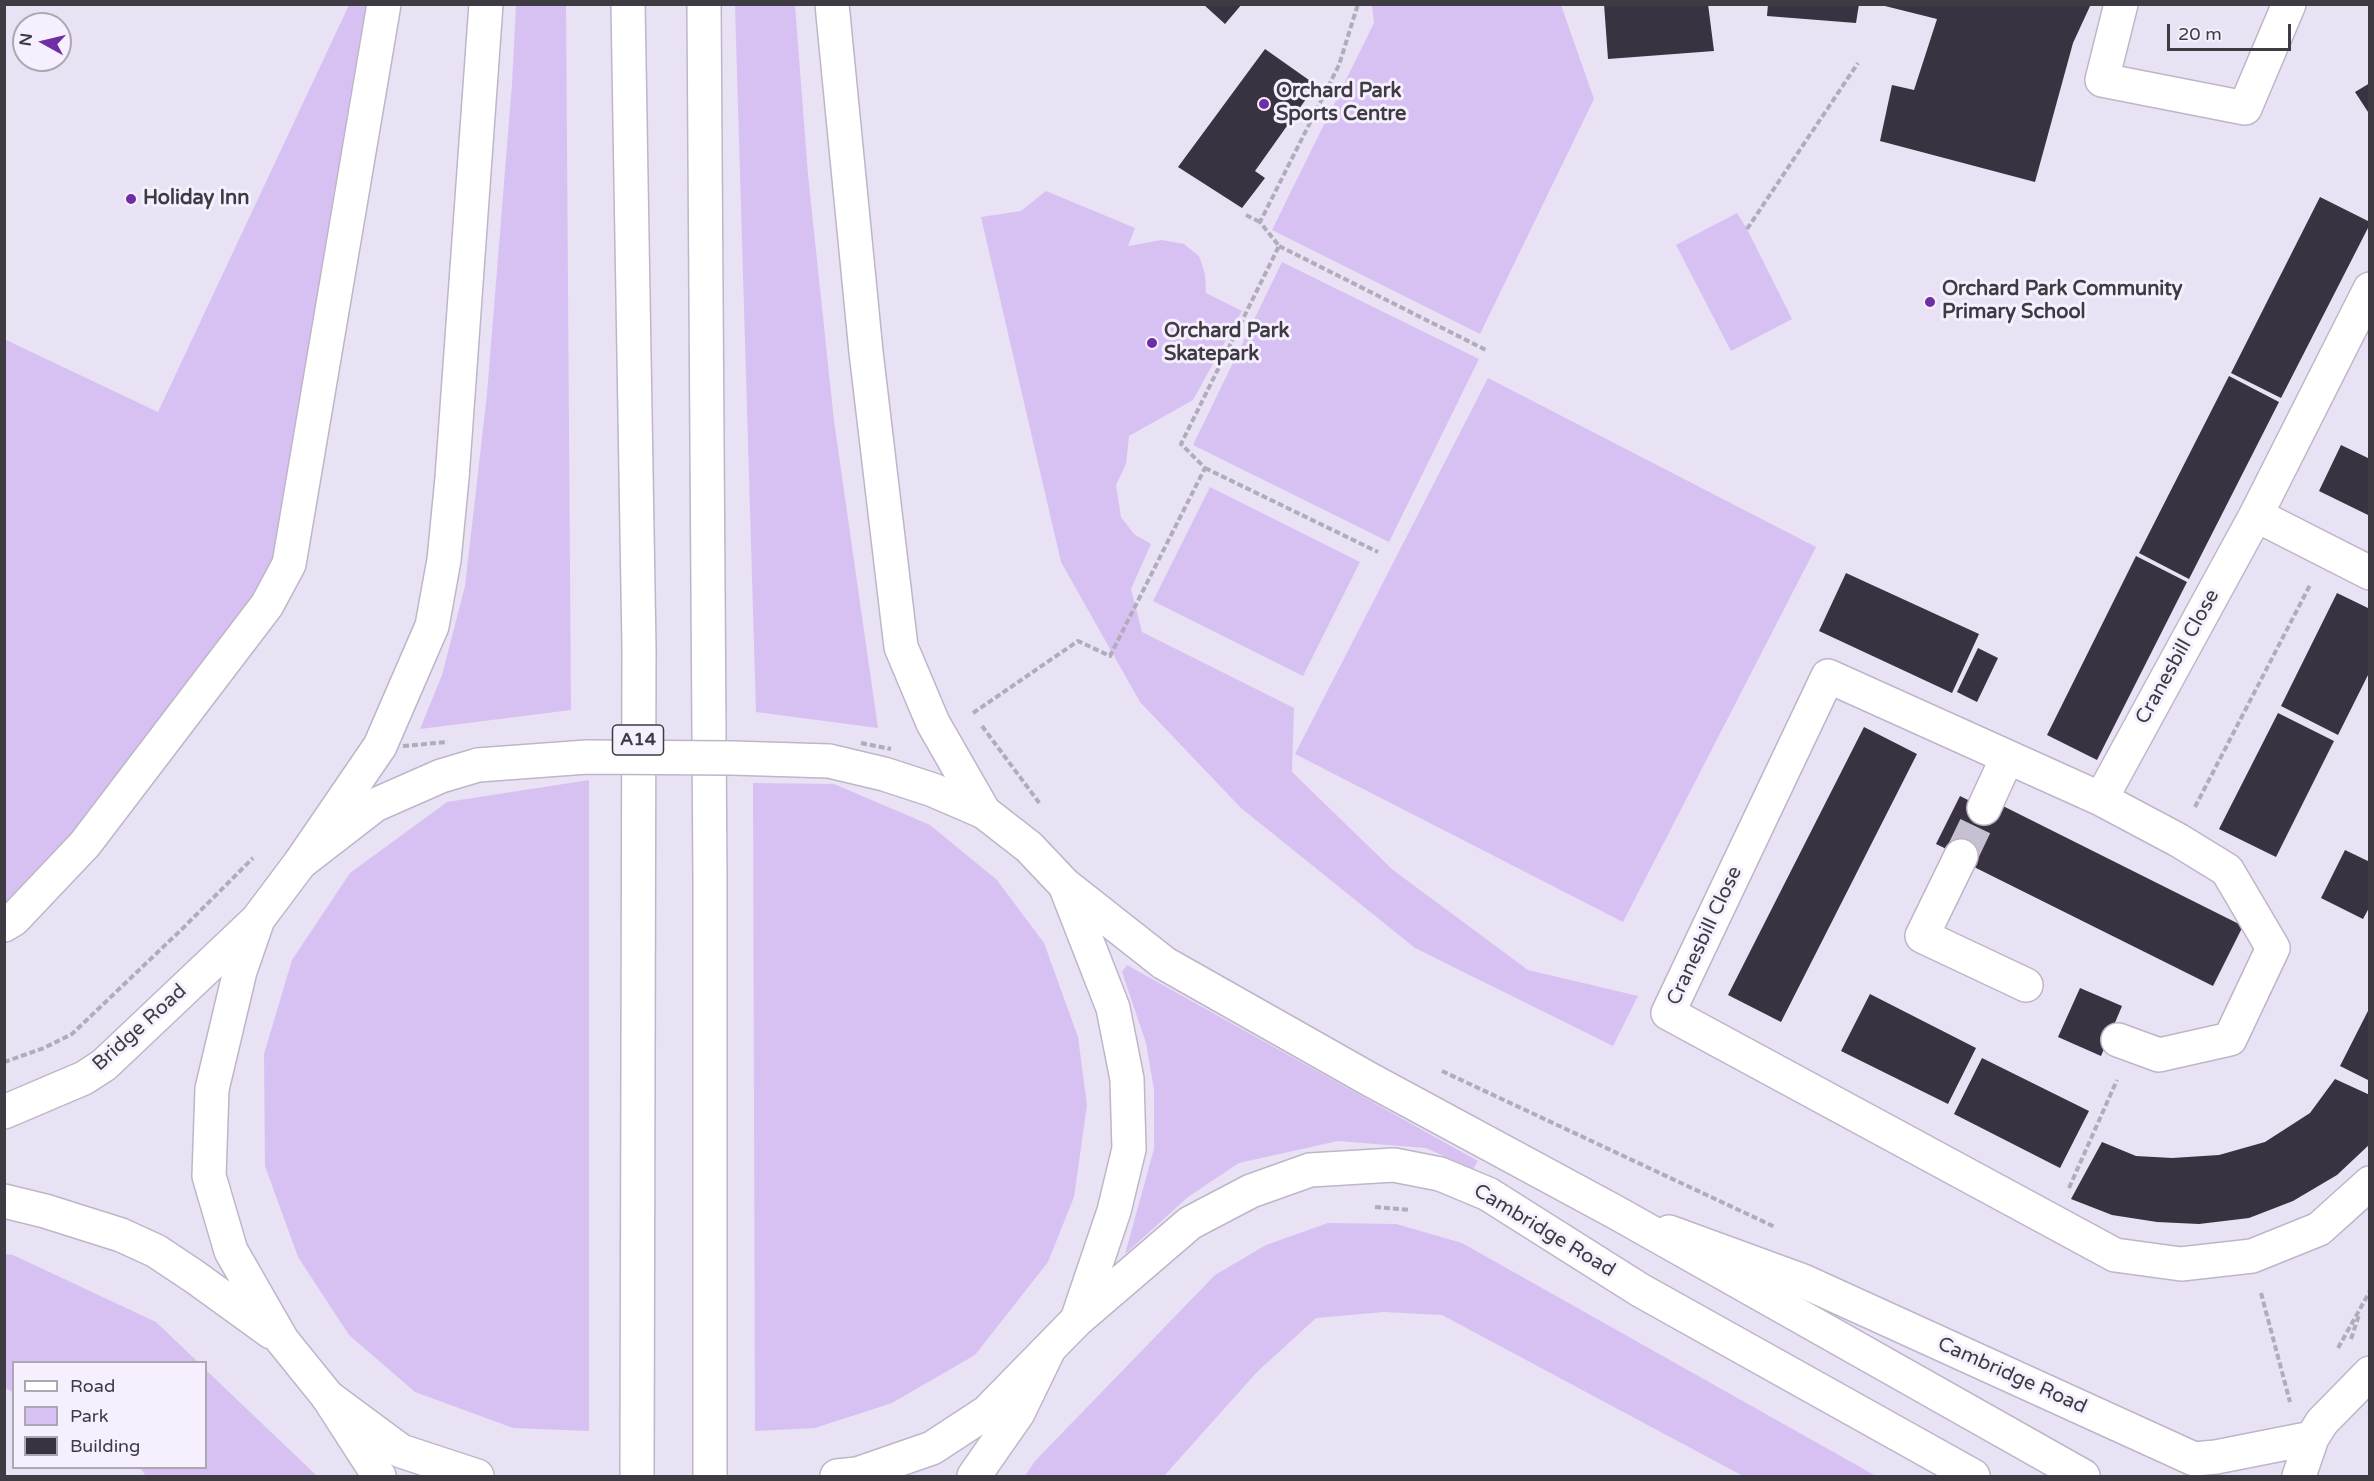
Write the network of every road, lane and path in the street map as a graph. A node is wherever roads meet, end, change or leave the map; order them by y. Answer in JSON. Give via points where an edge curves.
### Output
{"nodes":[{"id":1,"x":384,"y":4,"type":"edge"},
{"id":2,"x":486,"y":4,"type":"edge"},
{"id":3,"x":627,"y":4,"type":"edge"},
{"id":4,"x":704,"y":4,"type":"edge"},
{"id":5,"x":832,"y":4,"type":"edge"},
{"id":6,"x":1358,"y":4,"type":"edge"},
{"id":7,"x":2121,"y":4,"type":"edge"},
{"id":8,"x":2289,"y":4,"type":"edge"},
{"id":9,"x":1858,"y":63,"type":"dead end"},
{"id":10,"x":1246,"y":215,"type":"dead end"},
{"id":11,"x":1260,"y":222,"type":"junction"},
{"id":12,"x":1747,"y":228,"type":"dead end"},
{"id":13,"x":1279,"y":246,"type":"junction"},
{"id":14,"x":2370,"y":289,"type":"edge"},
{"id":15,"x":1486,"y":350,"type":"dead end"},
{"id":16,"x":1205,"y":468,"type":"junction"},
{"id":17,"x":2256,"y":515,"type":"junction"},
{"id":18,"x":2328,"y":551,"type":"junction"},
{"id":19,"x":1378,"y":552,"type":"dead end"},
{"id":20,"x":2370,"y":573,"type":"edge"},
{"id":21,"x":2007,"y":758,"type":"junction"},
{"id":22,"x":2101,"y":799,"type":"junction"},
{"id":23,"x":1984,"y":808,"type":"tunnel mouth"},
{"id":24,"x":1044,"y":809,"type":"dead end"},
{"id":25,"x":984,"y":812,"type":"junction"},
{"id":26,"x":2178,"y":840,"type":"junction"},
{"id":27,"x":1961,"y":856,"type":"tunnel mouth"},
{"id":28,"x":253,"y":857,"type":"dead end"},
{"id":29,"x":300,"y":863,"type":"junction"},
{"id":30,"x":1065,"y":885,"type":"junction"},
{"id":31,"x":258,"y":918,"type":"junction"},
{"id":32,"x":4,"y":926,"type":"edge"},
{"id":33,"x":2026,"y":985,"type":"dead end"},
{"id":34,"x":2125,"y":1043,"type":"joint"},
{"id":35,"x":4,"y":1062,"type":"edge"},
{"id":36,"x":1441,"y":1071,"type":"dead end"},
{"id":37,"x":4,"y":1113,"type":"edge"},
{"id":38,"x":2370,"y":1183,"type":"edge"},
{"id":39,"x":4,"y":1201,"type":"edge"},
{"id":40,"x":1363,"y":1207,"type":"dead end"},
{"id":41,"x":1418,"y":1210,"type":"dead end"},
{"id":42,"x":1617,"y":1213,"type":"junction"},
{"id":43,"x":2054,"y":1222,"type":"junction"},
{"id":44,"x":1783,"y":1231,"type":"dead end"},
{"id":45,"x":2252,"y":1256,"type":"junction"},
{"id":46,"x":2370,"y":1291,"type":"edge"},
{"id":47,"x":1077,"y":1320,"type":"junction"},
{"id":48,"x":282,"y":1340,"type":"junction"},
{"id":49,"x":1048,"y":1351,"type":"junction"},
{"id":50,"x":2335,"y":1354,"type":"dead end"},
{"id":51,"x":2370,"y":1373,"type":"edge"},
{"id":52,"x":328,"y":1397,"type":"junction"},
{"id":53,"x":2292,"y":1409,"type":"dead end"},
{"id":54,"x":2312,"y":1438,"type":"junction"},
{"id":55,"x":847,"y":1475,"type":"edge"},
{"id":56,"x":379,"y":1476,"type":"edge"},
{"id":57,"x":477,"y":1476,"type":"edge"},
{"id":58,"x":637,"y":1476,"type":"edge"},
{"id":59,"x":710,"y":1476,"type":"edge"},
{"id":60,"x":974,"y":1476,"type":"edge"},
{"id":61,"x":1974,"y":1476,"type":"edge"},
{"id":62,"x":2083,"y":1476,"type":"edge"},
{"id":63,"x":2299,"y":1476,"type":"edge"}],
"edges":[{"from":1,"to":32,"type":"main road","via":[[289,564],[267,605],[85,844]]},
{"from":2,"to":29,"type":"main road","via":[[452,478],[444,560],[432,626],[380,746]]},
{"from":3,"to":58,"type":"main road","number":"A14","via":[[639,648]]},
{"from":4,"to":59,"type":"main road"},
{"from":5,"to":25,"type":"main road","via":[[901,647],[933,723]]},
{"from":6,"to":11,"type":"path","via":[[1339,64]]},
{"from":7,"to":8,"type":"main road","via":[[2102,80],[2245,108]]},
{"from":9,"to":12,"type":"path"},
{"from":10,"to":11,"type":"path"},
{"from":11,"to":13,"type":"path"},
{"from":13,"to":15,"type":"path"},
{"from":13,"to":16,"type":"path","via":[[1181,444]]},
{"from":14,"to":17,"type":"main road","name":"Cranesbill Close"},
{"from":16,"to":19,"type":"path"},
{"from":16,"to":24,"type":"path","via":[[1110,656],[1078,641],[971,711]]},
{"from":17,"to":18,"type":"main road"},
{"from":17,"to":22,"type":"main road","name":"Cranesbill Close"},
{"from":18,"to":20,"type":"main road"},
{"from":18,"to":26,"type":"path"},
{"from":21,"to":22,"type":"main road","name":"Cranesbill Close"},
{"from":21,"to":23,"type":"main road"},
{"from":21,"to":43,"type":"main road","name":"Cranesbill Close","via":[[1828,676],[1668,1013]]},
{"from":22,"to":26,"type":"main road","name":"Cranesbill Close"},
{"from":25,"to":29,"type":"main road","bridge":true,"via":[[923,786],[829,761],[587,757],[478,765],[441,776],[375,805]]},
{"from":25,"to":30,"type":"main road","via":[[1029,847]]},
{"from":26,"to":34,"type":"main road","name":"Cranesbill Close","via":[[2227,870],[2273,948],[2230,1039],[2159,1055]]},
{"from":27,"to":33,"type":"main road","via":[[1922,936]]},
{"from":28,"to":35,"type":"path","via":[[72,1034]]},
{"from":29,"to":31,"type":"main road"},
{"from":30,"to":42,"type":"main road","name":"Cambridge Road","via":[[1164,963]]},
{"from":30,"to":47,"type":"main road","via":[[1113,1008],[1128,1102],[1129,1149],[1114,1211]]},
{"from":31,"to":37,"type":"main road","name":"Bridge Road","via":[[104,1065],[74,1083]]},
{"from":31,"to":48,"type":"main road","via":[[237,982],[212,1089],[208,1176],[231,1251]]},
{"from":34,"to":43,"type":"path"},
{"from":36,"to":44,"type":"path"},
{"from":38,"to":45,"type":"main road","name":"Cranesbill Close","via":[[2319,1229]]},
{"from":39,"to":48,"type":"main road","via":[[121,1235],[156,1251]]},
{"from":40,"to":41,"type":"path"},
{"from":42,"to":54,"type":"main road","name":"Cambridge Road","via":[[1803,1281],[2194,1459]]},
{"from":42,"to":62,"type":"main road","name":"Cambridge Road"},
{"from":43,"to":45,"type":"main road","name":"Cranesbill Close","via":[[2115,1255],[2181,1264]]},
{"from":45,"to":53,"type":"path"},
{"from":46,"to":50,"type":"path"},
{"from":47,"to":49,"type":"main road","name":"Cambridge Road"},
{"from":47,"to":61,"type":"main road","name":"Cambridge Road","via":[[1190,1223],[1251,1191],[1310,1170],[1394,1166],[1440,1174],[1488,1194],[1640,1290]]},
{"from":48,"to":52,"type":"main road"},
{"from":49,"to":55,"type":"main road","name":"Cambridge Road","via":[[987,1412],[932,1448]]},
{"from":49,"to":60,"type":"main road","via":[[1018,1413]]},
{"from":51,"to":54,"type":"main road","via":[[2322,1422]]},
{"from":52,"to":56,"type":"main road"},
{"from":52,"to":57,"type":"main road","via":[[401,1451]]},
{"from":54,"to":63,"type":"main road"}]}
